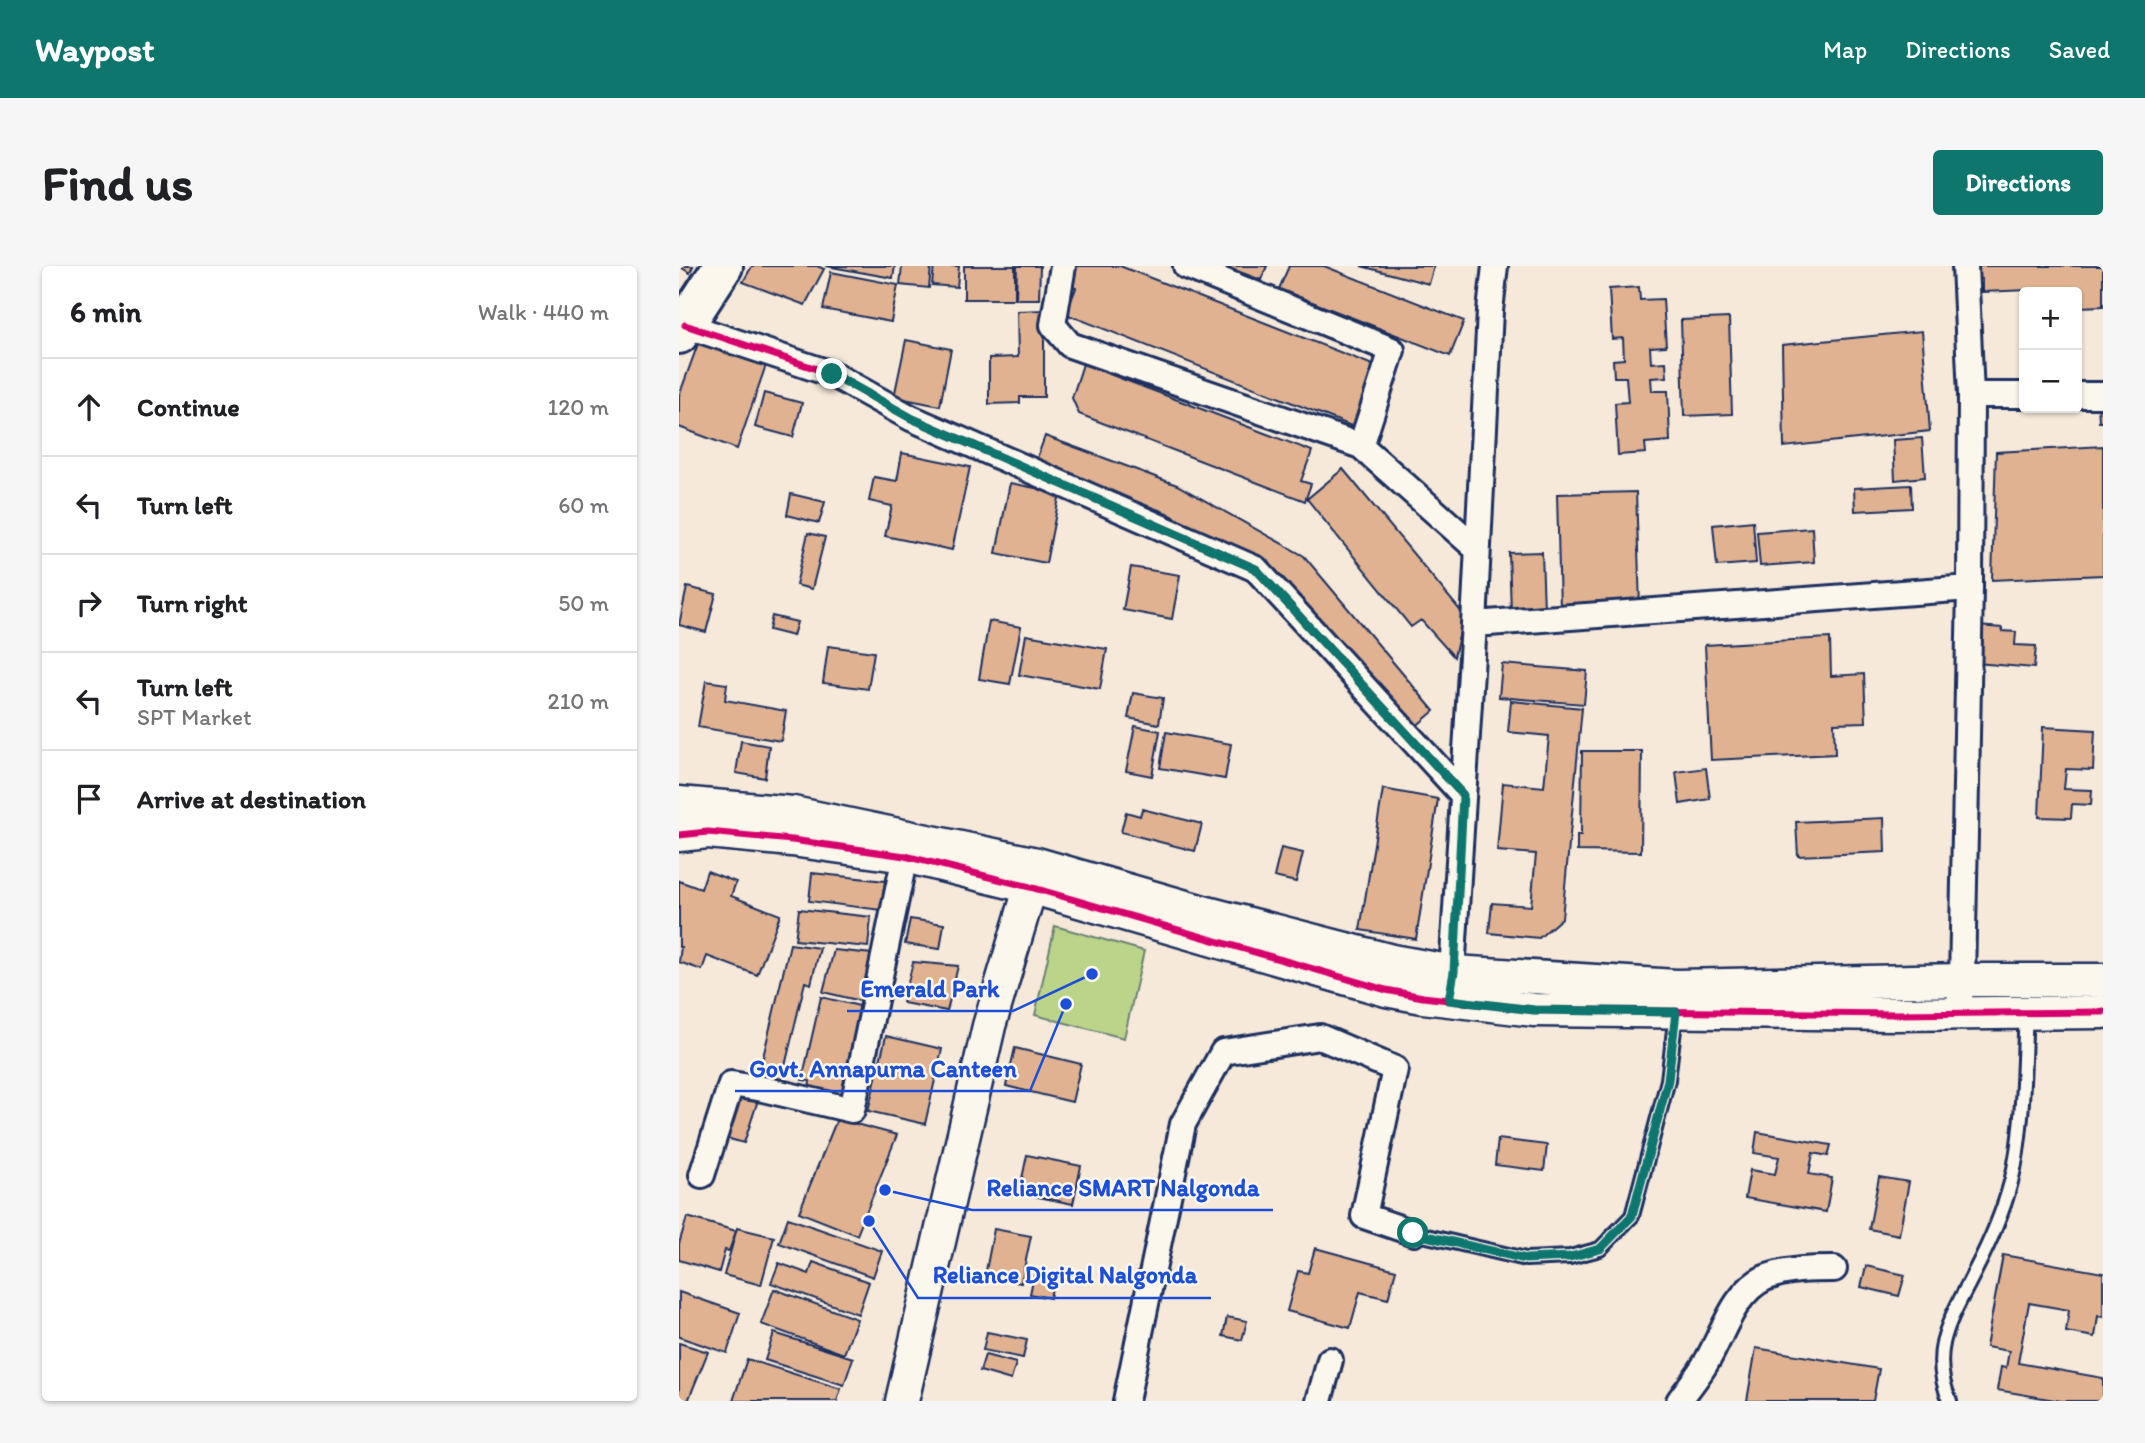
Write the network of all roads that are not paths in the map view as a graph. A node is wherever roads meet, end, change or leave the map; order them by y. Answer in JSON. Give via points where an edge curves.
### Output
{"nodes":[{"id":1,"x":723,"y":266,"type":"edge"},
{"id":2,"x":1063,"y":266,"type":"edge"},
{"id":3,"x":1186,"y":266,"type":"edge"},
{"id":4,"x":1495,"y":266,"type":"edge"},
{"id":5,"x":1965,"y":266,"type":"edge"},
{"id":6,"x":682,"y":329,"type":"edge"},
{"id":7,"x":1971,"y":395,"type":"junction"},
{"id":8,"x":2019,"y":395,"type":"edge"},
{"id":9,"x":2082,"y":395,"type":"edge"},
{"id":10,"x":2103,"y":395,"type":"edge"},
{"id":11,"x":1361,"y":446,"type":"junction"},
{"id":12,"x":1477,"y":549,"type":"junction"},
{"id":13,"x":1970,"y":588,"type":"junction"},
{"id":14,"x":1474,"y":624,"type":"junction"},
{"id":15,"x":1463,"y":795,"type":"junction"},
{"id":16,"x":679,"y":803,"type":"edge"},
{"id":17,"x":679,"y":835,"type":"edge"},
{"id":18,"x":905,"y":856,"type":"junction"},
{"id":19,"x":1034,"y":876,"type":"junction"},
{"id":20,"x":1962,"y":980,"type":"junction"},
{"id":21,"x":2103,"y":980,"type":"edge"},
{"id":22,"x":1452,"y":986,"type":"junction"},
{"id":23,"x":1676,"y":1012,"type":"junction"},
{"id":24,"x":1958,"y":1012,"type":"junction"},
{"id":25,"x":2026,"y":1012,"type":"junction"},
{"id":26,"x":2103,"y":1012,"type":"edge"},
{"id":27,"x":702,"y":1175,"type":"dead end"},
{"id":28,"x":1413,"y":1233,"type":"joint"},
{"id":29,"x":1834,"y":1269,"type":"dead end"},
{"id":30,"x":1330,"y":1360,"type":"dead end"},
{"id":31,"x":902,"y":1401,"type":"edge"},
{"id":32,"x":1126,"y":1401,"type":"edge"},
{"id":33,"x":1319,"y":1401,"type":"edge"},
{"id":34,"x":1679,"y":1401,"type":"edge"},
{"id":35,"x":1950,"y":1401,"type":"edge"}],
"edges":[{"from":1,"to":6,"type":"highway"},
{"from":2,"to":11,"type":"street","via":[[1053,325],[1070,345]]},
{"from":3,"to":11,"type":"street","via":[[1392,350]]},
{"from":4,"to":12,"type":"street"},
{"from":5,"to":7,"type":"street"},
{"from":6,"to":15,"type":"street","via":[[832,374],[911,418],[1256,569]]},
{"from":7,"to":8,"type":"street"},
{"from":7,"to":13,"type":"street"},
{"from":9,"to":10,"type":"street"},
{"from":11,"to":12,"type":"street"},
{"from":12,"to":14,"type":"street"},
{"from":13,"to":14,"type":"street"},
{"from":13,"to":20,"type":"street"},
{"from":14,"to":15,"type":"street"},
{"from":15,"to":22,"type":"street"},
{"from":16,"to":19,"type":"street","via":[[793,813]]},
{"from":17,"to":18,"type":"street","via":[[708,832]]},
{"from":18,"to":19,"type":"street"},
{"from":18,"to":27,"type":"street","via":[[852,1111],[731,1084]]},
{"from":19,"to":22,"type":"street","via":[[1207,913],[1378,958]]},
{"from":19,"to":31,"type":"street","via":[[989,1026]]},
{"from":20,"to":21,"type":"street"},
{"from":20,"to":22,"type":"street"},
{"from":20,"to":24,"type":"street"},
{"from":22,"to":23,"type":"street","via":[[1534,1010]]},
{"from":23,"to":24,"type":"street"},
{"from":23,"to":28,"type":"lane","via":[[1668,1080],[1632,1216],[1600,1249],[1570,1257],[1526,1259]]},
{"from":24,"to":25,"type":"street"},
{"from":25,"to":26,"type":"street"},
{"from":25,"to":35,"type":"lane","via":[[2021,1113],[2011,1181],[1986,1248],[1943,1338],[1940,1365]]},
{"from":28,"to":32,"type":"street","via":[[1364,1216],[1395,1069],[1320,1037],[1223,1052],[1183,1124]]},
{"from":29,"to":34,"type":"street","via":[[1790,1272],[1749,1289]]},
{"from":30,"to":33,"type":"street"}]}
